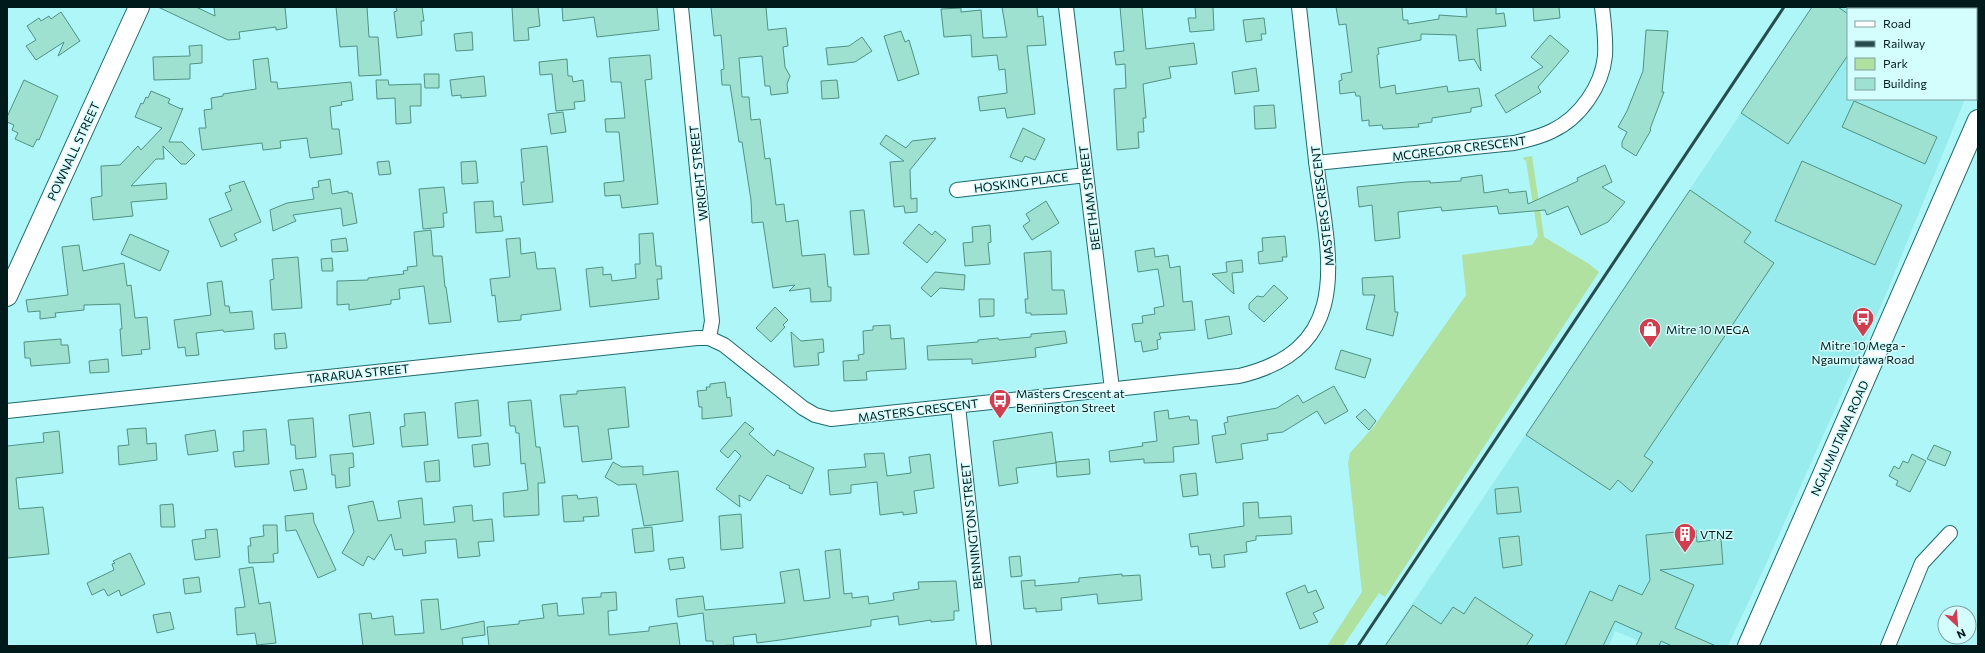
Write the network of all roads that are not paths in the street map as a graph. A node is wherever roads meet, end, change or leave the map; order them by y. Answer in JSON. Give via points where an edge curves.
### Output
{"nodes":[{"id":1,"x":139,"y":7,"type":"edge"},
{"id":2,"x":681,"y":7,"type":"edge"},
{"id":3,"x":1066,"y":7,"type":"edge"},
{"id":4,"x":1299,"y":7,"type":"edge"},
{"id":5,"x":1602,"y":7,"type":"edge"},
{"id":6,"x":1978,"y":120,"type":"edge"},
{"id":7,"x":1316,"y":163,"type":"junction"},
{"id":8,"x":1086,"y":175,"type":"junction"},
{"id":9,"x":957,"y":190,"type":"dead end"},
{"id":10,"x":7,"y":296,"type":"edge"},
{"id":11,"x":709,"y":338,"type":"junction"},
{"id":12,"x":1112,"y":389,"type":"junction"},
{"id":13,"x":958,"y":406,"type":"junction"},
{"id":14,"x":7,"y":411,"type":"edge"},
{"id":15,"x":1950,"y":533,"type":"dead end"},
{"id":16,"x":984,"y":646,"type":"edge"},
{"id":17,"x":1748,"y":646,"type":"edge"},
{"id":18,"x":1888,"y":646,"type":"edge"}],
"edges":[{"from":1,"to":10,"type":"main road","name":"POWNALL STREET"},
{"from":2,"to":11,"type":"street","name":"WRIGHT STREET","via":[[712,321]]},
{"from":3,"to":8,"type":"street","name":"BEETHAM STREET"},
{"from":4,"to":7,"type":"street","name":"MASTERS CRESCENT"},
{"from":5,"to":7,"type":"street","name":"MCGREGOR CRESCENT","via":[[1605,57],[1601,76],[1583,106],[1554,131],[1514,144]]},
{"from":6,"to":17,"type":"main road","name":"NGAUMUTAWA ROAD"},
{"from":7,"to":12,"type":"street","name":"MASTERS CRESCENT","via":[[1326,225],[1329,272],[1327,297],[1320,318],[1308,337],[1293,352],[1258,372]]},
{"from":8,"to":9,"type":"street","name":"HOSKING PLACE"},
{"from":8,"to":12,"type":"street","name":"BEETHAM STREET"},
{"from":11,"to":13,"type":"street","name":"MASTERS CRESCENT","via":[[724,345],[815,415],[831,419],[848,418]]},
{"from":11,"to":14,"type":"street","name":"TARARUA STREET","via":[[660,341]]},
{"from":12,"to":13,"type":"street","name":"MASTERS CRESCENT"},
{"from":13,"to":16,"type":"street","name":"BENNINGTON STREET"},
{"from":15,"to":18,"type":"street","via":[[1922,563]]}]}
